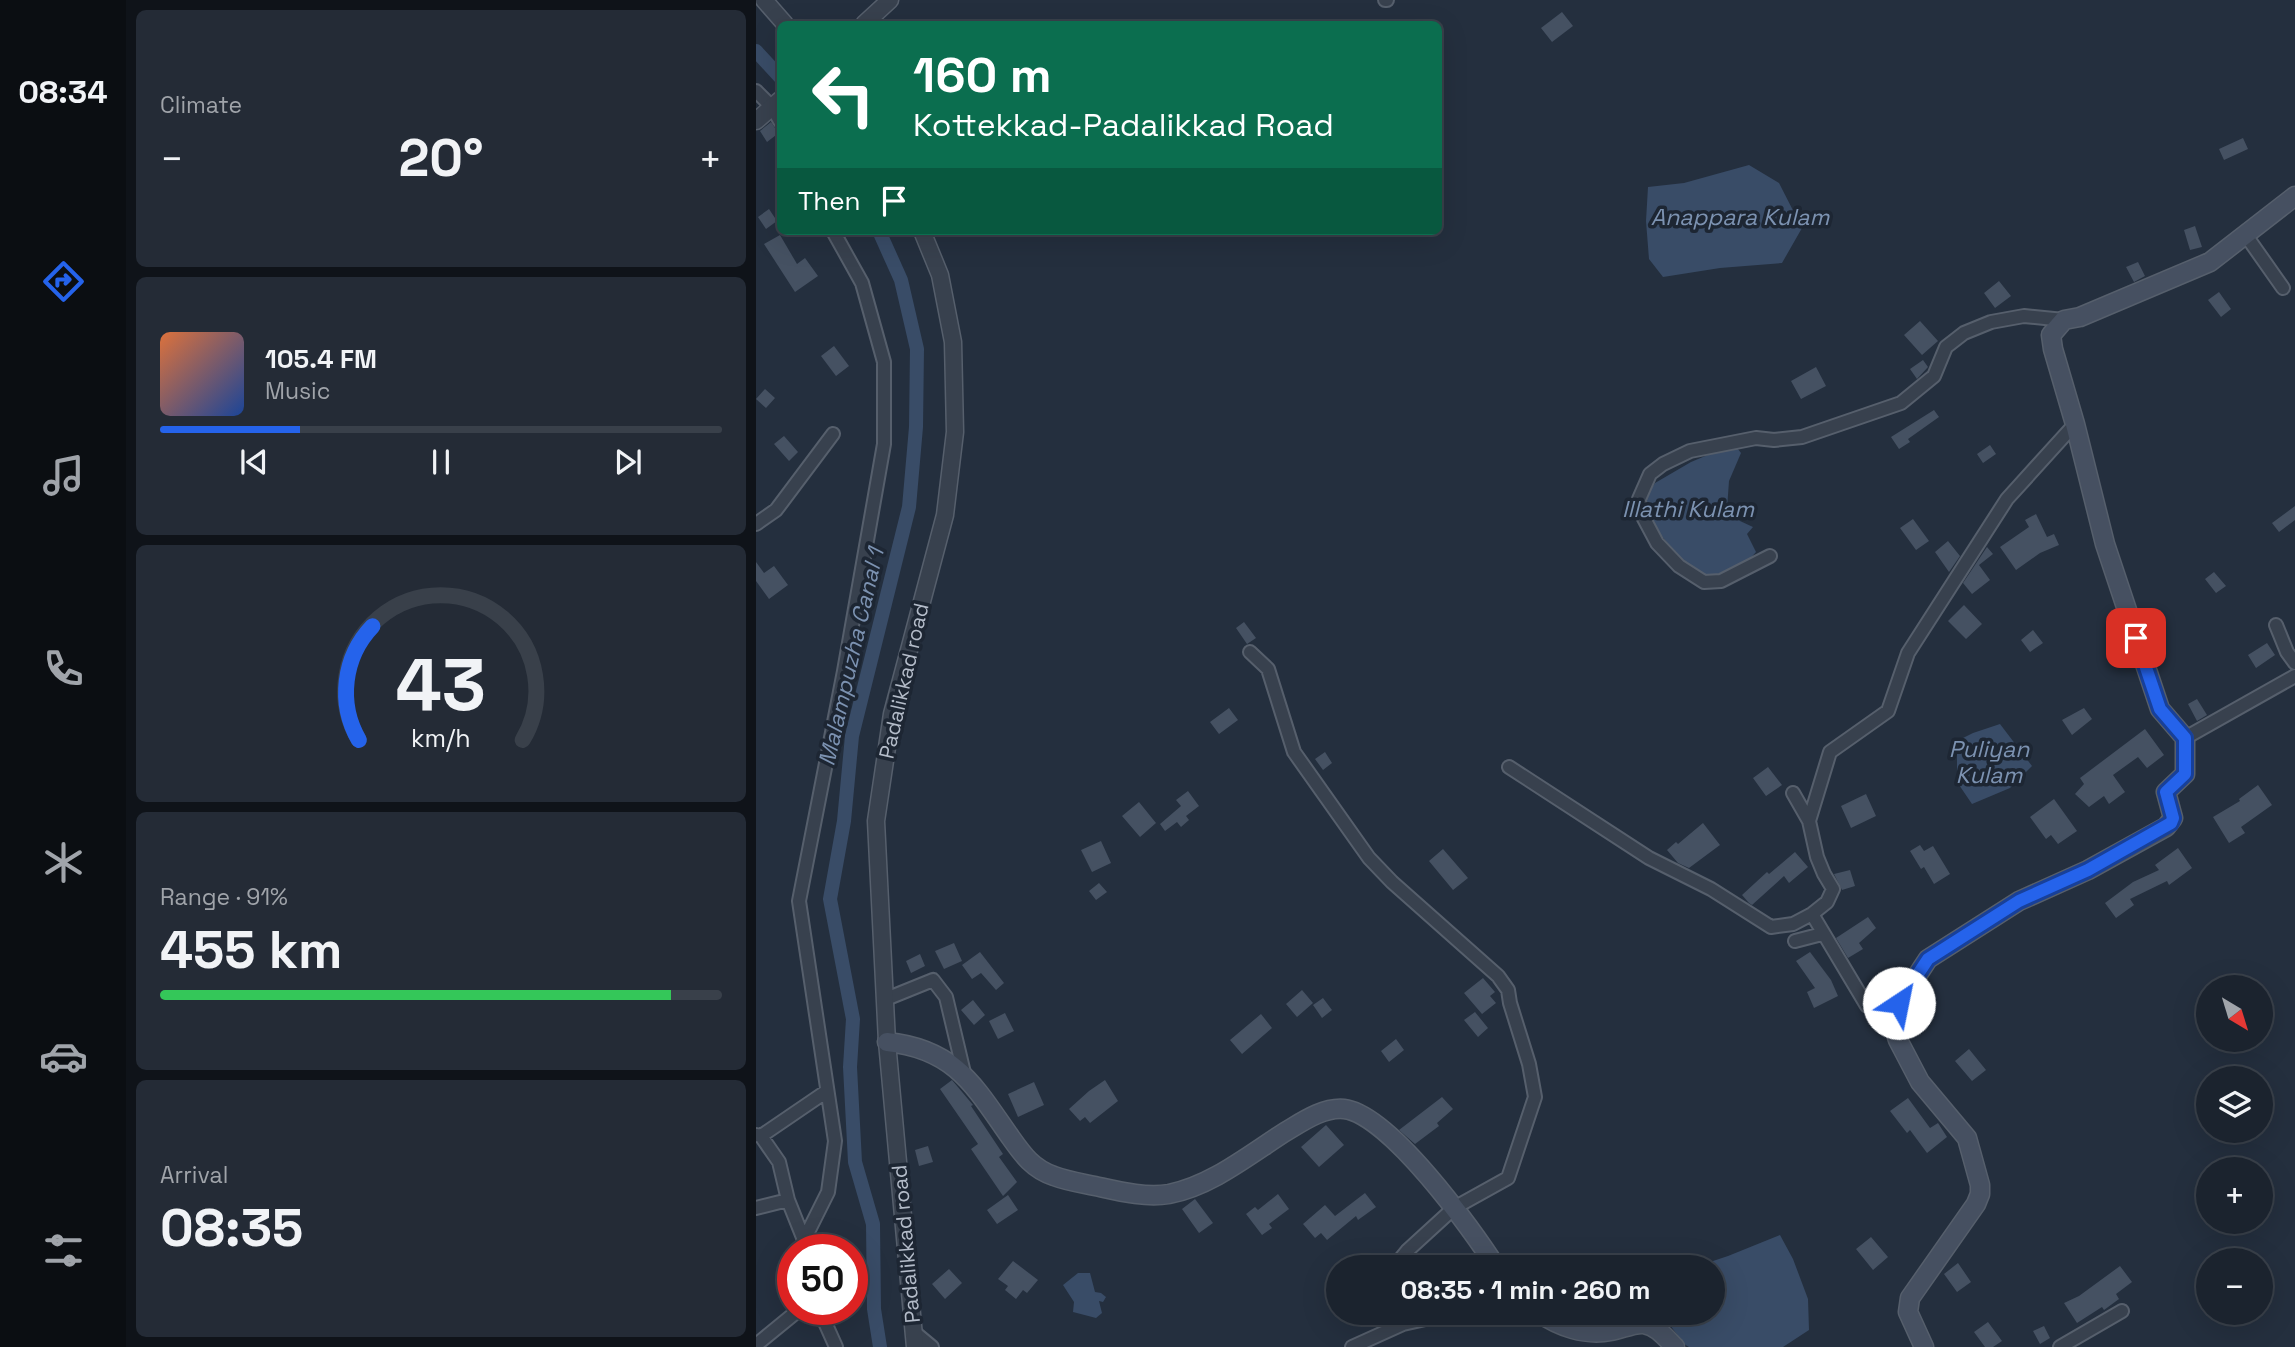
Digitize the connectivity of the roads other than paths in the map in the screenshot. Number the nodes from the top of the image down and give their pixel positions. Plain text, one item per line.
1 (764, 0) edge
2 (890, 0) edge
3 (782, 21) edge
4 (867, 21) edge
5 (756, 91) edge
6 (776, 109) edge
7 (756, 121) edge
8 (2295, 196) edge
9 (2245, 234) junction
10 (835, 235) edge
11 (924, 235) edge
12 (2283, 288) dead end
13 (2064, 320) junction
14 (2075, 424) junction
15 (833, 435) dead end
16 (756, 524) edge
17 (1770, 556) dead end
18 (2276, 625) dead end
19 (1250, 652) dead end
20 (2295, 663) edge
21 (2295, 676) edge
22 (2185, 738) junction
23 (1509, 767) dead end
24 (1793, 793) dead end
25 (1809, 821) junction
26 (1812, 914) junction
27 (1822, 934) junction
28 (1795, 942) dead end
29 (886, 999) junction
30 (1897, 1016) junction
31 (887, 1042) junction
32 (965, 1077) junction
33 (827, 1091) junction
34 (759, 1136) edge
35 (788, 1200) junction
36 (756, 1208) edge
37 (1454, 1208) junction
38 (801, 1234) edge
39 (810, 1234) edge
40 (1404, 1255) edge
41 (1487, 1255) edge
42 (2122, 1311) dead end
43 (780, 1325) edge
44 (826, 1325) edge
45 (1401, 1325) edge
46 (1562, 1325) edge
47 (1638, 1325) edge
48 (1647, 1325) edge
49 (915, 1339) edge
50 (756, 1345) edge
51 (836, 1347) edge
52 (932, 1347) edge
53 (1352, 1347) edge
54 (1675, 1347) edge
55 (1924, 1347) edge
56 (2060, 1347) edge

1 - 3 street
2 - 4 street
5 - 6 street
6 - 7 street
8 - 9 main road
9 - 12 street
9 - 13 main road
10 - 33 street
11 - 29 street, Padalikkad road
13 - 14 main road
13 - 17 street
14 - 22 main road
14 - 25 street
15 - 16 street
18 - 20 street
19 - 37 street
21 - 22 street
22 - 30 main road
23 - 26 street
24 - 25 street
25 - 26 street
26 - 27 street
27 - 28 street
27 - 30 street
29 - 31 street, Padalikkad road
29 - 32 street
30 - 55 main road
31 - 32 main road
31 - 49 street, Padalikkad road
32 - 37 main road
33 - 34 street
33 - 39 street
34 - 35 street
35 - 36 street
35 - 38 street
37 - 40 street
37 - 41 main road
42 - 56 street
43 - 50 street
44 - 51 street
45 - 53 street
46 - 47 main road
48 - 54 main road
49 - 52 street

